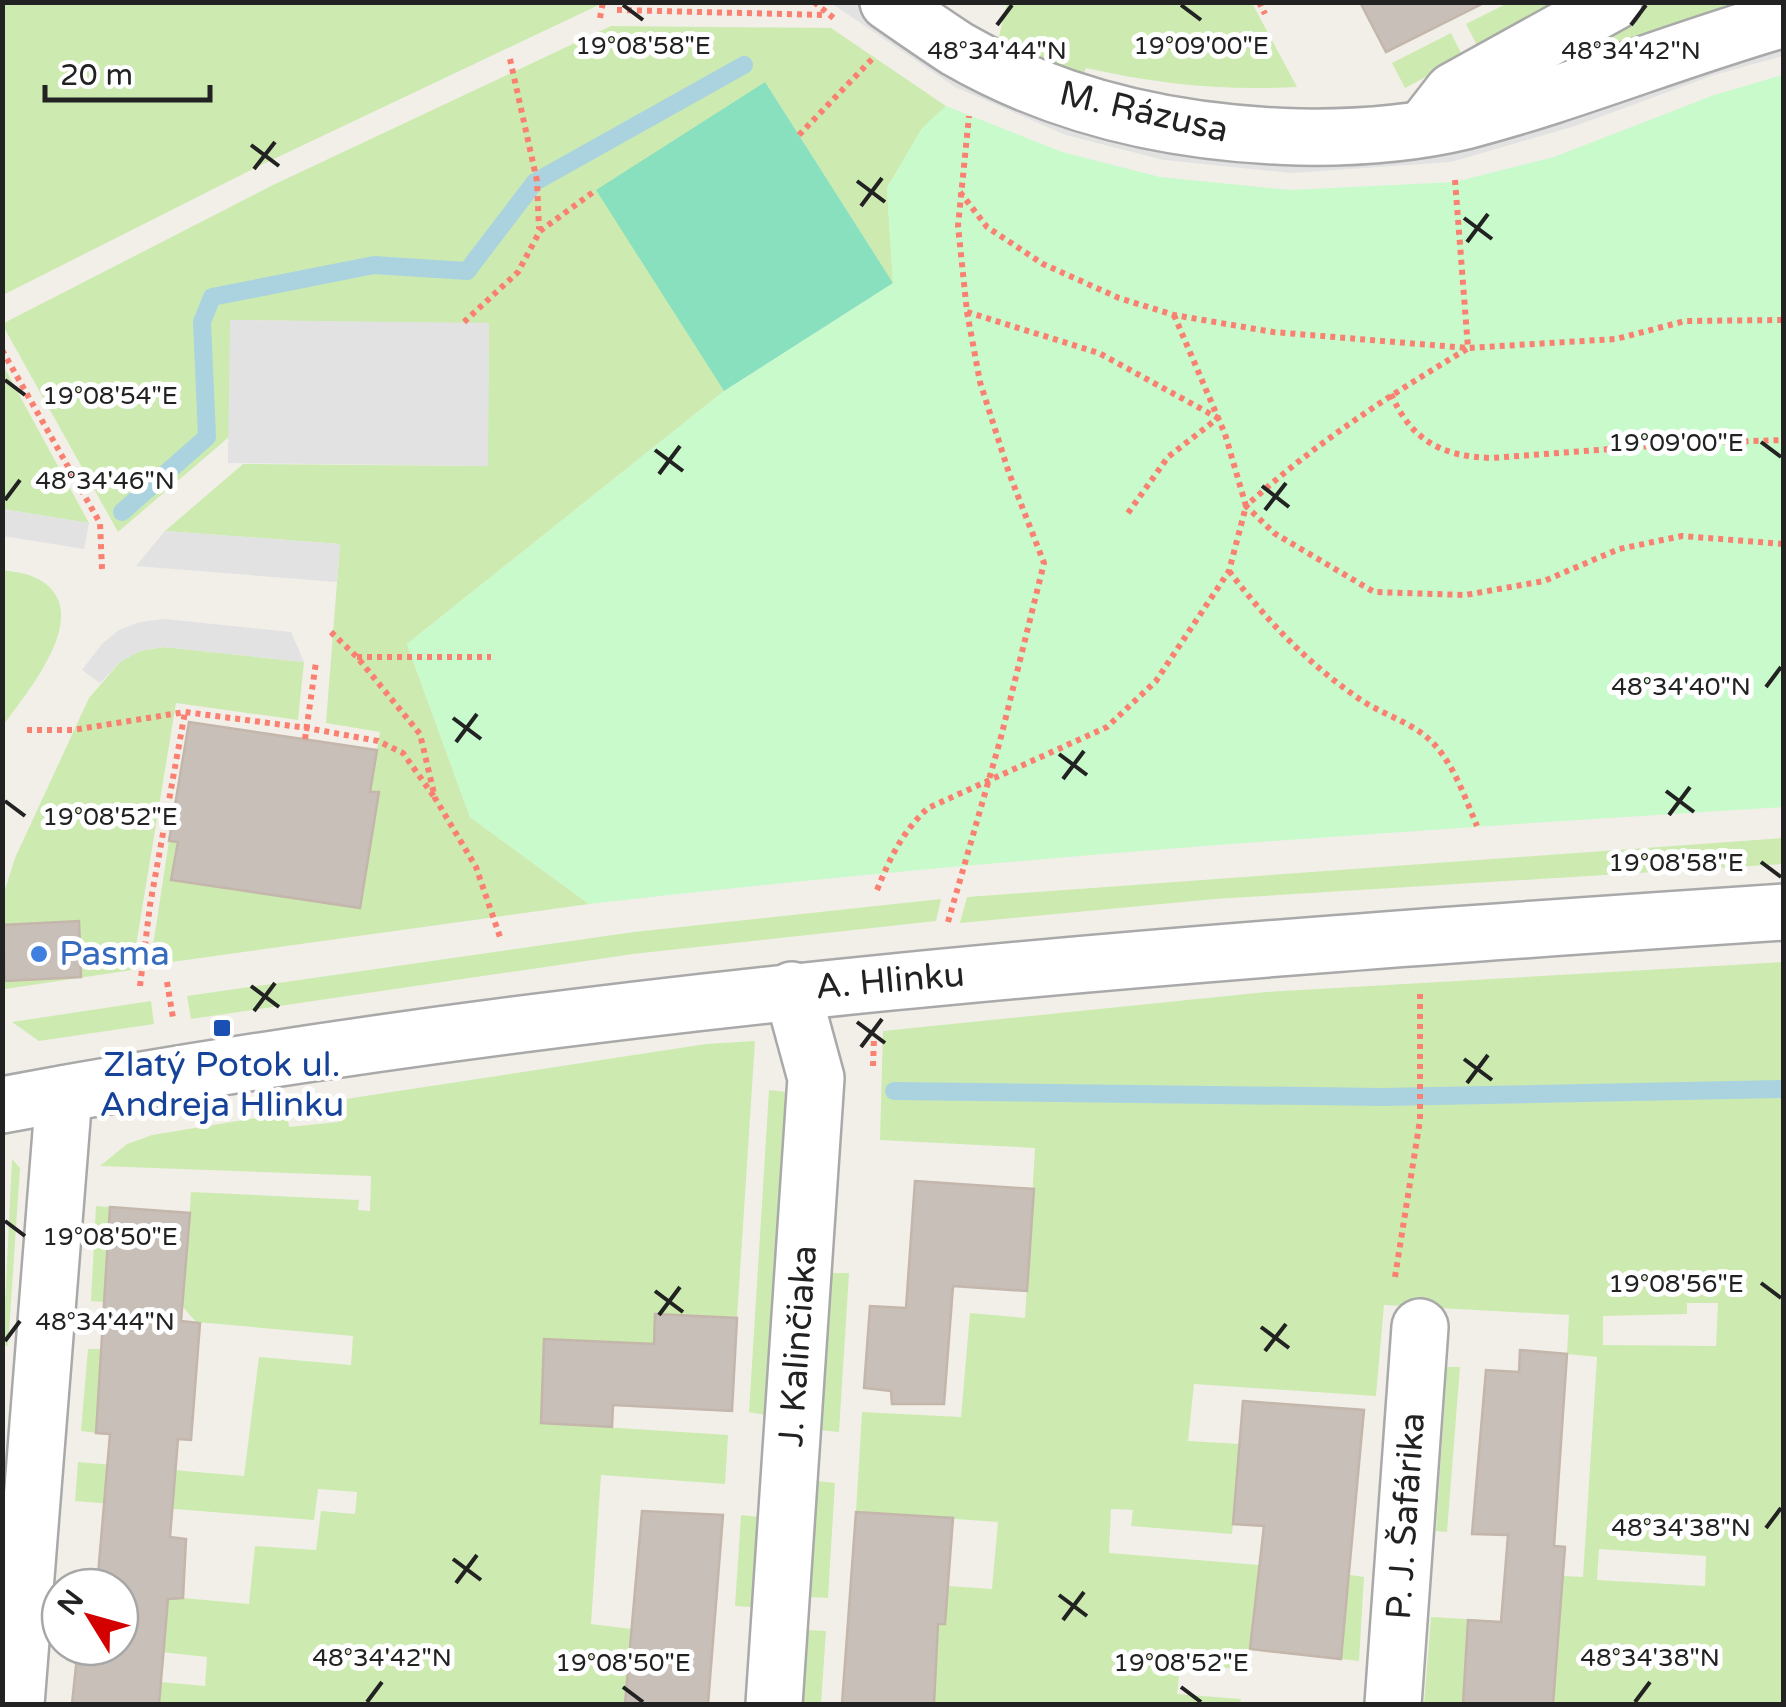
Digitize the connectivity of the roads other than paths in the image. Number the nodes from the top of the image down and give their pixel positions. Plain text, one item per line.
1 (1614, 2) edge
2 (1775, 14) edge
3 (884, 26) edge
4 (1438, 150) junction
5 (1784, 912) edge
6 (792, 990) junction
7 (64, 1094) junction
8 (2, 1105) edge
9 (1420, 1327) road end
10 (16, 1704) edge
11 (774, 1704) edge
12 (1393, 1704) edge

1 - 4 street
2 - 4 street, M. Rázusa
3 - 4 street, M. Rázusa
5 - 6 street, A. Hlinku
6 - 7 street, A. Hlinku
6 - 11 street, J. Kalinčiaka
7 - 8 street, A. Hlinku
7 - 10 street
9 - 12 street, P. J. Šafárika

